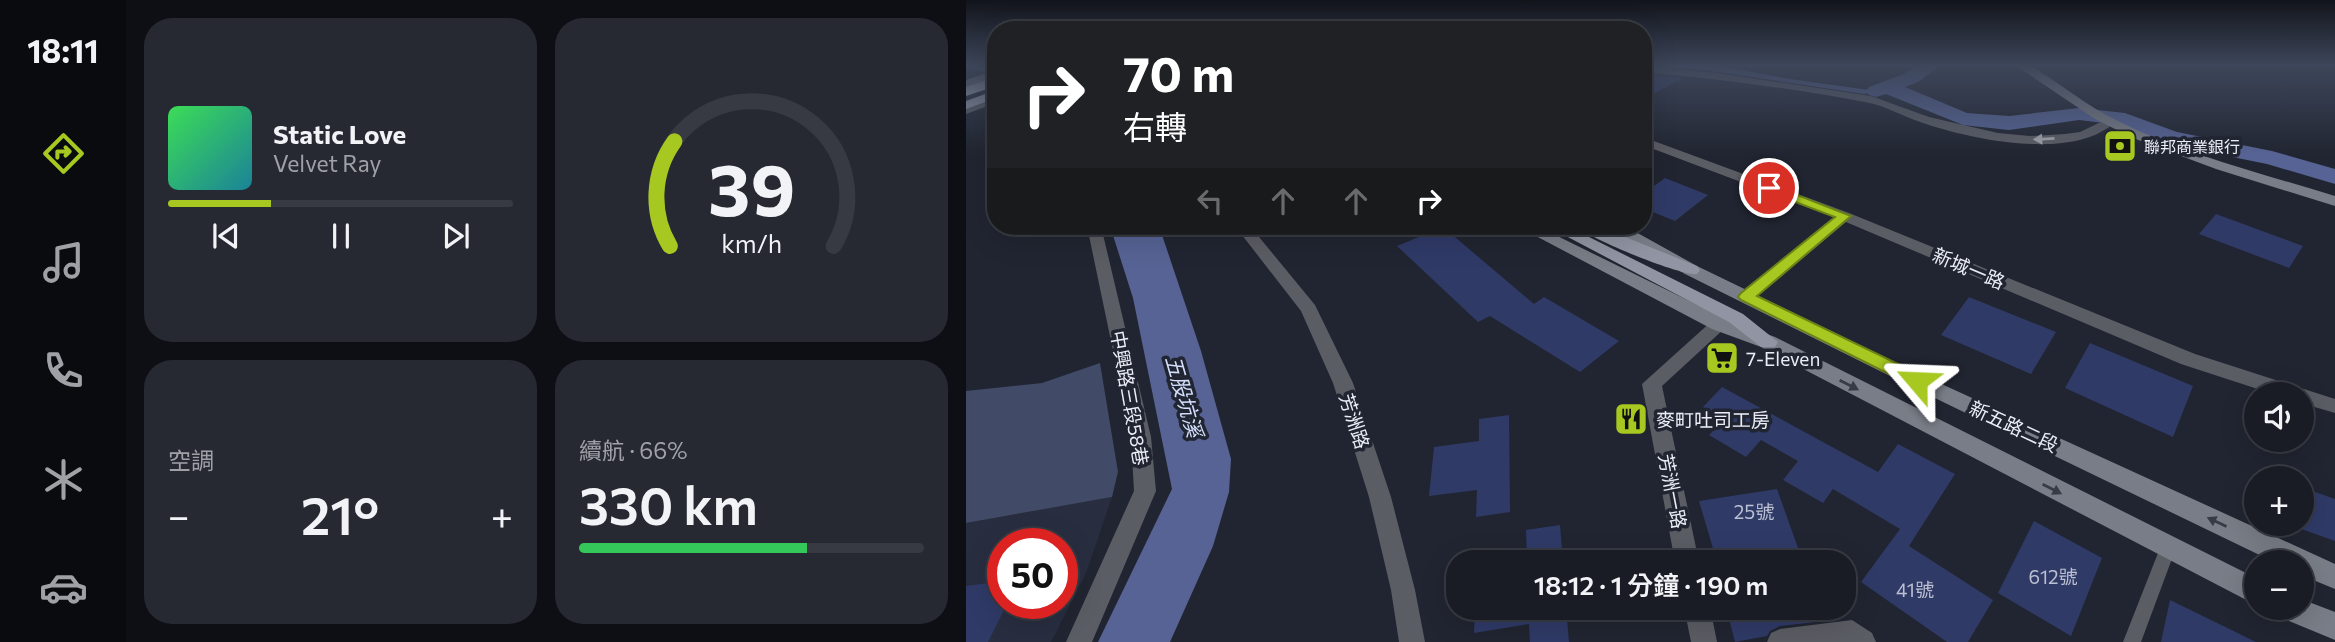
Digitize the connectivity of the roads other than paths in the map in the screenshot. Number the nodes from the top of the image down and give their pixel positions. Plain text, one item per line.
1 (1844, 95) edge
2 (2067, 95) edge
3 (987, 97) edge
4 (987, 99) edge
5 (966, 103) edge
6 (966, 110) edge
7 (2109, 122) junction
8 (1652, 144) edge
9 (2335, 201) edge
10 (1844, 216) junction
11 (1096, 235) edge
12 (1249, 235) edge
13 (1542, 235) edge
14 (1573, 235) edge
15 (1605, 235) edge
16 (1630, 235) edge
17 (1690, 270) junction
18 (1746, 297) junction
19 (1719, 324) junction
20 (1768, 342) junction
21 (2258, 382) edge
22 (2314, 400) edge
23 (2335, 406) edge
24 (2168, 548) junction
25 (1686, 550) edge
26 (2276, 550) edge
27 (2314, 568) edge
28 (2335, 578) edge
29 (2244, 586) edge
30 (2314, 618) edge
31 (1700, 620) edge
32 (2311, 620) edge
33 (2335, 626) edge
34 (2335, 634) edge
35 (1079, 642) edge
36 (1412, 642) edge
37 (1704, 642) edge
38 (1780, 642) edge
39 (1863, 642) edge
40 (2132, 642) edge

7 -> 1 street
2 - 7 main road
3 - 5 highway
4 - 6 street
7 - 9 main road
8 - 10 street, 新城一路
10 - 18 street
10 - 21 street, 新城一路
11 - 35 street, 中興路三段58巷
12 - 36 street, 芳洲路
13 - 19 main road, 新五路二段
14 - 20 main road, 新五路二段
15 - 17 main road, 新五路二段
16 - 17 main road, 新五路二段
17 - 18 main road, 新五路二段
26 -> 18 main road, 新五路二段
19 - 20 main road, 新五路二段
19 - 25 street, 芳洲一路
20 -> 24 main road, 新五路二段
22 - 23 street
24 - 29 main road, 新五路二段
24 - 40 street
27 - 28 main road, 新五路二段
30 - 33 main road
31 - 37 street
32 - 34 street
38 - 39 street

